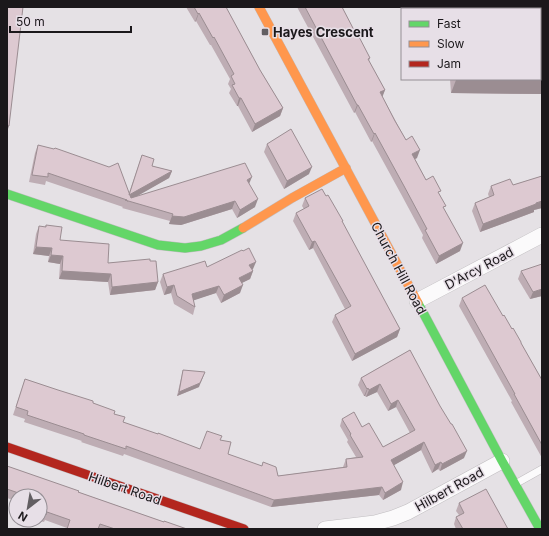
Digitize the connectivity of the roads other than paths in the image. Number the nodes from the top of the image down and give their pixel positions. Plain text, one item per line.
1 (259, 7) edge
2 (346, 168) junction
3 (7, 194) edge
4 (542, 235) edge
5 (417, 300) junction
6 (7, 447) edge
7 (502, 461) junction
8 (542, 470) edge
9 (515, 484) junction
10 (244, 529) edge
11 (326, 529) edge
12 (540, 529) edge

1 - 2 street, Church Hill Road
2 - 3 street
2 - 5 street, Church Hill Road
4 - 5 street, D'Arcy Road
5 - 7 street, Church Hill Road
6 - 10 street, Hilbert Road
7 - 9 street, Church Hill Road
7 - 11 street, Hilbert Road
8 - 9 lane
9 - 12 street, Church Hill Road

